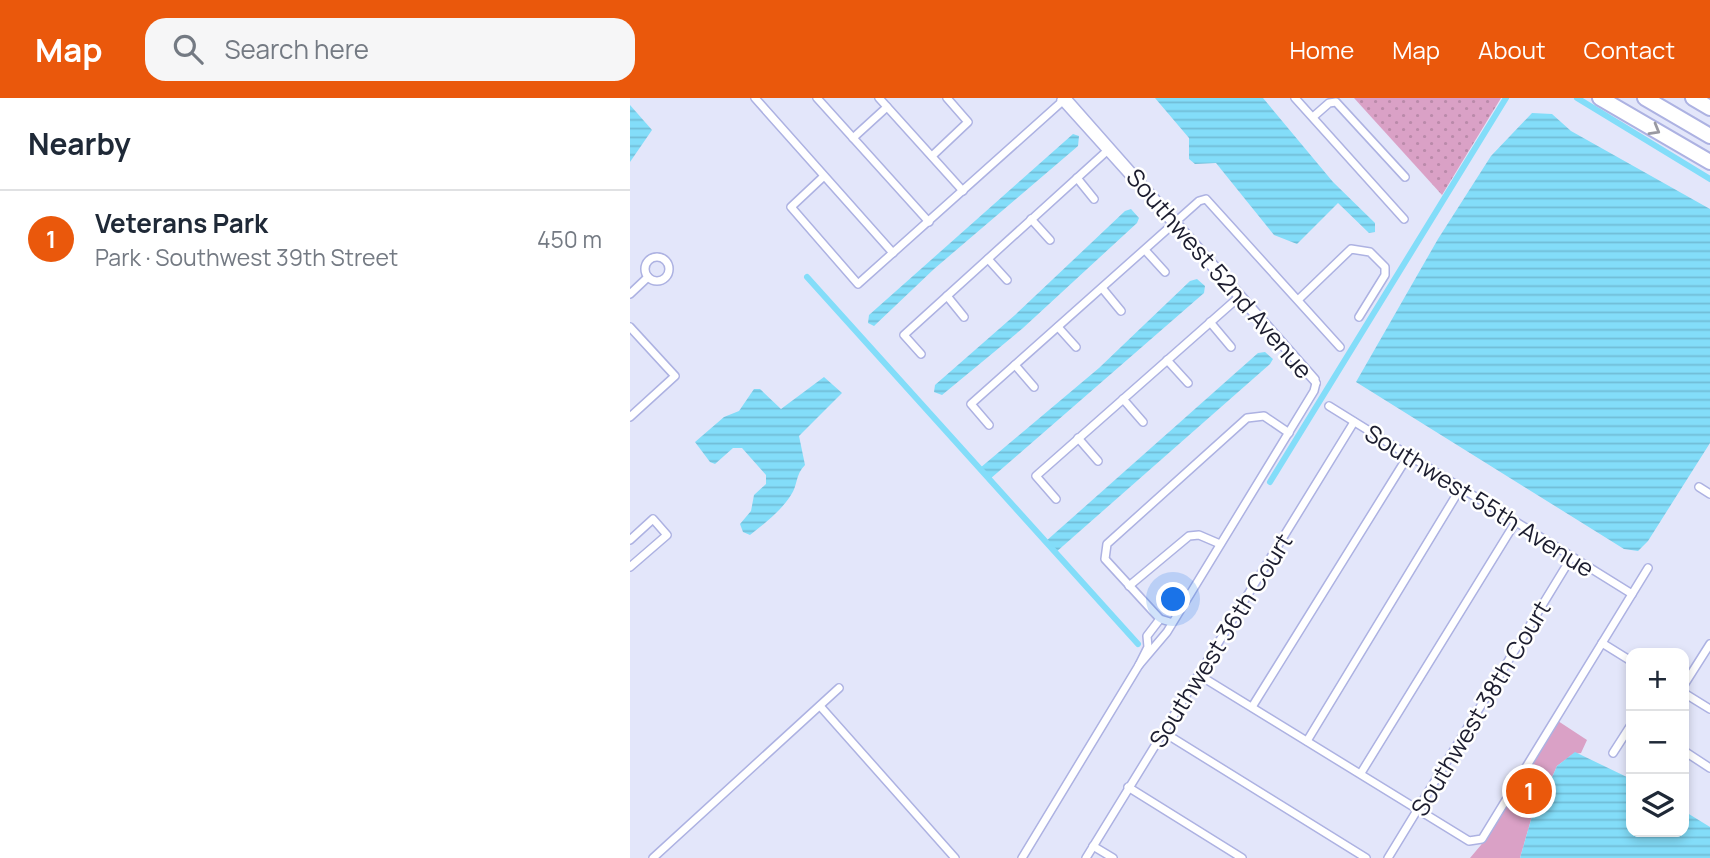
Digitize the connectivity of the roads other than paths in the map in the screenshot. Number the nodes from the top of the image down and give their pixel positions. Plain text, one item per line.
1 (755, 98) edge
2 (817, 98) edge
3 (879, 98) edge
4 (947, 98) edge
5 (1295, 98) edge
6 (1600, 98) edge
7 (1645, 98) edge
8 (1693, 98) edge
9 (1063, 99) edge
10 (887, 107) junction
11 (1710, 108) edge
12 (1313, 117) junction
13 (1710, 136) edge
14 (853, 138) junction
15 (1109, 149) junction
16 (932, 156) junction
17 (1710, 162) edge
18 (823, 177) junction
19 (1405, 177) dead end
20 (1077, 178) junction
21 (963, 191) junction
22 (1094, 199) dead end
23 (1031, 219) junction
24 (1404, 219) dead end
25 (929, 222) junction
26 (1175, 224) junction
27 (1050, 240) dead end
28 (1145, 250) junction
29 (893, 253) junction
30 (988, 258) junction
31 (1165, 272) dead end
32 (648, 277) dead end
33 (1007, 280) dead end
34 (1102, 288) junction
35 (630, 294) edge
36 (947, 296) junction
37 (1240, 296) junction
38 (1299, 299) junction
39 (1121, 311) dead end
40 (964, 317) dead end
41 (1359, 317) dead end
42 (1210, 322) junction
43 (630, 327) edge
44 (1058, 327) junction
45 (1076, 347) dead end
46 (1231, 347) dead end
47 (1340, 347) dead end
48 (922, 354) dead end
49 (1167, 360) junction
50 (1015, 365) junction
51 (1188, 383) dead end
52 (1034, 387) dead end
53 (1123, 399) junction
54 (1329, 406) dead end
55 (630, 417) edge
56 (1143, 422) dead end
57 (1354, 422) junction
58 (989, 425) dead end
59 (1289, 433) junction
60 (1078, 438) junction
61 (1408, 456) junction
62 (1098, 461) dead end
63 (1699, 487) dead end
64 (1460, 489) junction
65 (1710, 494) edge
66 (1056, 499) dead end
67 (1515, 523) junction
68 (630, 540) edge
69 (1220, 544) junction
70 (1572, 558) junction
71 (630, 567) edge
72 (1648, 568) dead end
73 (1129, 586) junction
74 (1632, 594) junction
75 (1157, 622) junction
76 (1170, 622) junction
77 (1160, 640) junction
78 (1602, 643) junction
79 (1710, 644) edge
80 (1626, 658) edge
81 (1139, 665) junction
82 (1199, 675) junction
83 (1689, 677) edge
84 (839, 688) dead end
85 (1689, 696) edge
86 (820, 706) junction
87 (1252, 707) junction
88 (1710, 709) edge
89 (1163, 732) junction
90 (1626, 733) edge
91 (1307, 741) junction
92 (1613, 753) dead end
93 (1689, 754) edge
94 (1710, 768) edge
95 (1361, 774) junction
96 (1128, 787) junction
97 (1418, 810) junction
98 (1093, 846) junction
99 (653, 858) edge
100 (956, 858) edge
101 (1023, 858) edge
102 (1086, 858) edge
103 (1113, 858) edge
104 (1242, 858) edge
105 (1366, 858) edge
106 (1388, 858) edge

1 - 18 street
2 - 14 street
3 - 10 street
4 - 16 street
5 - 12 street
6 -> 17 highway
7 - 13 highway
8 - 11 highway
9 - 15 street, Southwest 52nd Avenue
9 - 21 street
10 - 14 street
10 - 16 street
12 - 19 street
12 - 24 street
14 - 25 street
15 - 20 street
15 - 26 street, Southwest 52nd Avenue
16 - 21 street
18 - 29 street
18 - 29 street
20 - 22 street
20 - 23 street
21 - 25 street
23 - 27 street
23 - 30 street
25 - 29 street
26 - 28 street
26 - 37 street, Southwest 52nd Avenue
26 - 38 street
28 - 31 street
28 - 34 street
30 - 33 street
30 - 36 street
32 - 35 street
34 - 39 street
34 - 44 street
36 - 40 street
36 - 48 street
37 - 42 street
37 - 59 street, Southwest 52nd Avenue
38 - 41 street
38 - 47 street
42 - 46 street
42 - 49 street
43 - 55 street
44 - 45 street
44 - 50 street
49 - 51 street
49 - 53 street
50 - 52 street
50 - 58 street
53 - 56 street
53 - 60 street
54 - 57 street, Southwest 55th Avenue
57 - 61 street, Southwest 55th Avenue
57 - 82 street, Southwest 36th Court
59 - 69 street
59 - 73 street
60 - 62 street
60 - 66 street
61 - 64 street, Southwest 55th Avenue
61 - 87 street
63 - 65 street
64 - 67 street, Southwest 55th Avenue
64 - 91 street
67 - 70 street, Southwest 55th Avenue
67 - 95 street
68 - 71 street
69 - 73 street
69 - 76 street
70 - 74 street, Southwest 55th Avenue
70 - 97 street, Southwest 38th Court
72 - 74 street
73 - 75 street
74 - 78 street
75 - 76 street
75 - 77 street
75 - 81 street
76 - 77 street
77 - 81 street
78 - 80 street
78 - 97 street
79 - 83 street
81 - 101 street
82 - 87 street
82 - 89 street, Southwest 36th Court
84 - 86 street
85 - 88 street
86 - 99 street
86 - 100 street
87 - 91 street
89 - 96 street, Southwest 36th Court
89 - 105 street
90 - 92 street
91 - 95 street
93 - 94 street
95 - 97 street
96 - 98 street, Southwest 36th Court
96 - 104 street
97 - 106 street, Southwest 38th Court
98 - 102 street, Southwest 36th Court
98 - 103 street

